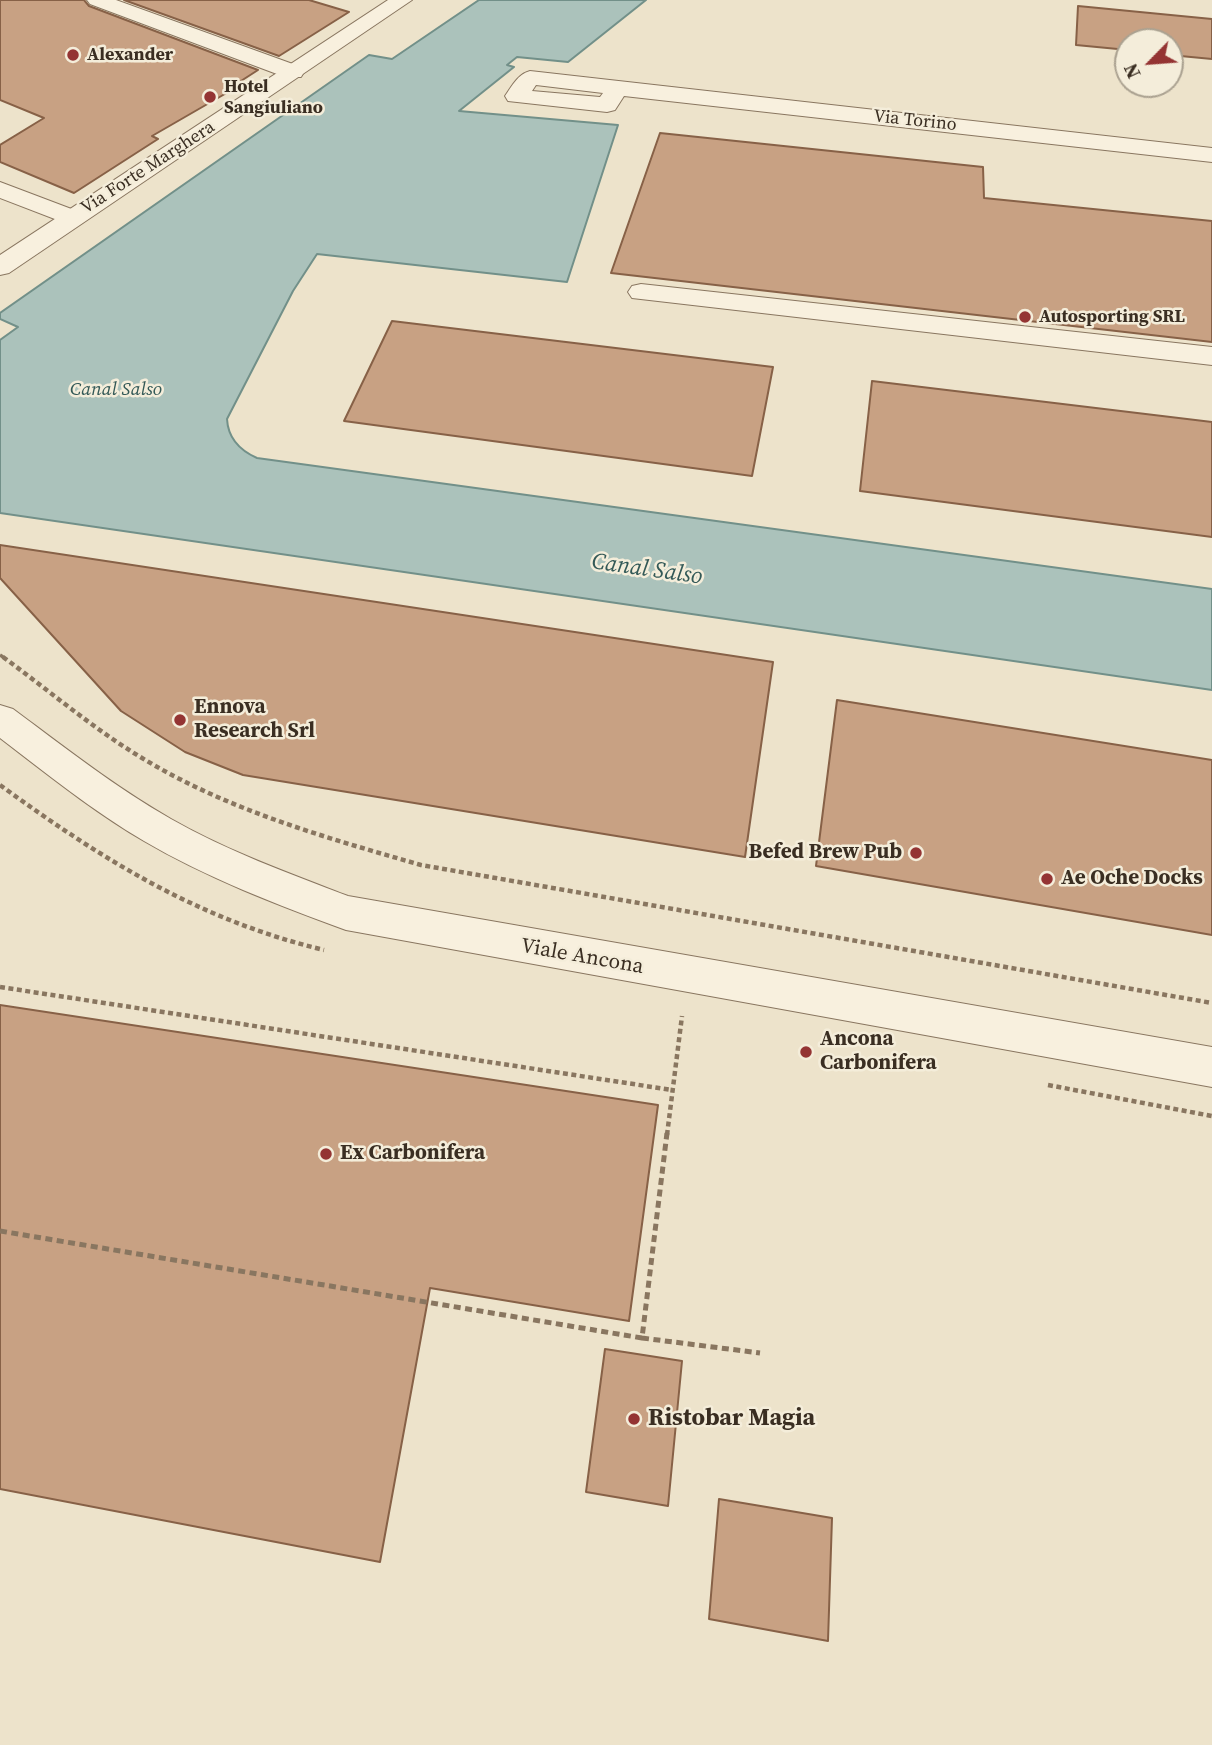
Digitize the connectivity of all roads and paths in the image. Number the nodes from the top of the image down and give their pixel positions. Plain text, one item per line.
1 (97, 0) edge
2 (402, 0) edge
3 (293, 72) junction
4 (617, 88) dead end
5 (1212, 155) edge
6 (0, 189) edge
7 (73, 218) junction
8 (0, 267) edge
9 (641, 292) dead end
10 (1212, 356) edge
11 (0, 655) edge
12 (0, 719) edge
13 (0, 987) edge
14 (1212, 1003) edge
15 (682, 1016) dead end
16 (1212, 1067) edge
17 (672, 1090) junction
18 (0, 1231) edge
19 (642, 1338) junction
20 (760, 1353) dead end

1 - 3 street
2 - 3 street, Via Forte Marghera
3 - 7 street, Via Forte Marghera
4 - 5 street, Via Torino
6 - 7 street
7 - 8 street, Via Forte Marghera
9 - 10 street
11 - 14 path
12 - 16 street, Viale Ancona
13 - 17 path
15 - 17 path
17 - 19 path
18 - 19 path
19 - 20 path

